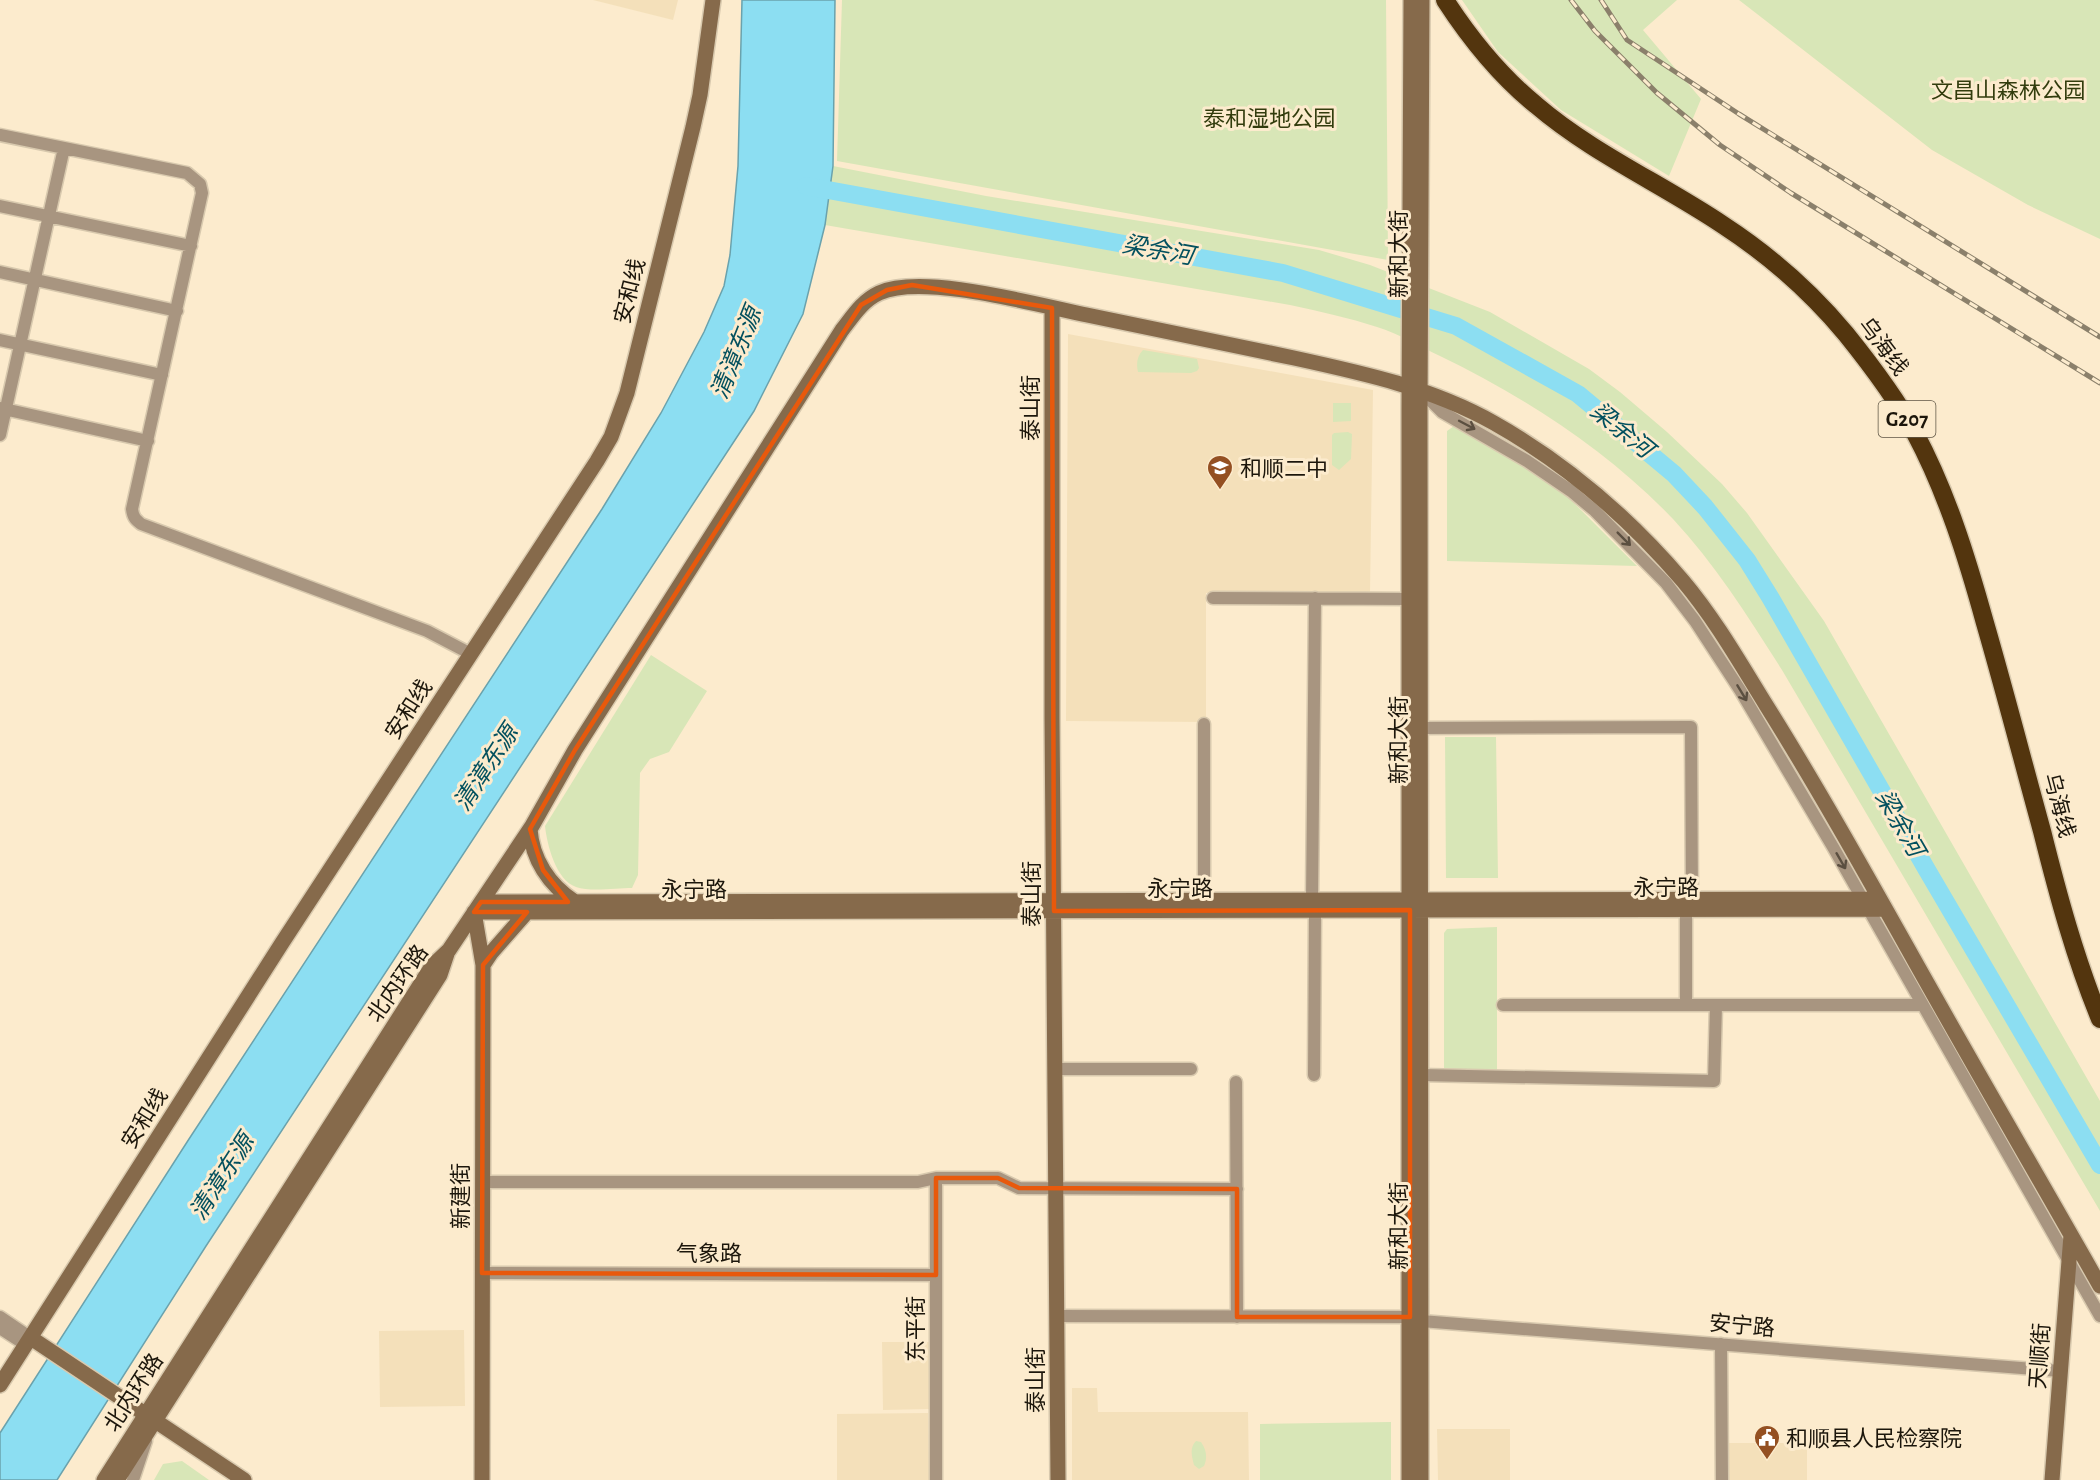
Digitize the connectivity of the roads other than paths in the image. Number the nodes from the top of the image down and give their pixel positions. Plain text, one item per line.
1 (713, 0) edge
2 (1411, 0) edge
3 (1422, 0) edge
4 (1445, 0) edge
5 (0, 135) edge
6 (64, 148) junction
7 (0, 206) edge
8 (49, 216) junction
9 (190, 246) junction
10 (0, 272) edge
11 (1415, 274) junction
12 (35, 280) junction
13 (1052, 308) junction
14 (177, 310) junction
15 (0, 340) edge
16 (20, 345) junction
17 (162, 375) junction
18 (1415, 388) junction
19 (3, 409) edge
20 (0, 435) edge
21 (148, 441) junction
22 (1213, 598) dead end
23 (1315, 598) junction
24 (1410, 599) junction
25 (471, 654) junction
26 (1204, 724) dead end
27 (1421, 728) junction
28 (530, 829) junction
29 (1204, 900) junction
30 (575, 902) junction
31 (1689, 904) junction
32 (1874, 904) junction
33 (1314, 905) junction
34 (1415, 905) junction
35 (1054, 906) junction
36 (477, 907) junction
37 (527, 912) junction
38 (483, 965) junction
39 (1503, 1005) dead end
40 (1686, 1005) junction
41 (1716, 1005) junction
42 (1923, 1005) junction
43 (2100, 1019) edge
44 (1055, 1069) junction
45 (1191, 1069) dead end
46 (1314, 1075) dead end
47 (1421, 1075) junction
48 (1236, 1082) dead end
49 (936, 1179) junction
50 (482, 1182) junction
51 (1056, 1188) junction
52 (1237, 1189) junction
53 (2071, 1235) junction
54 (2069, 1261) junction
55 (482, 1273) junction
56 (936, 1275) junction
57 (2100, 1286) edge
58 (1057, 1316) junction
59 (2100, 1316) edge
60 (0, 1317) edge
61 (1237, 1317) junction
62 (1415, 1319) junction
63 (0, 1328) edge
64 (28, 1341) junction
65 (1721, 1344) junction
66 (2060, 1371) junction
67 (0, 1385) edge
68 (148, 1422) junction
69 (104, 1480) edge
70 (117, 1480) edge
71 (134, 1480) edge
72 (228, 1480) edge
73 (244, 1480) edge
74 (482, 1480) edge
75 (936, 1480) edge
76 (1058, 1480) edge
77 (1409, 1480) edge
78 (1421, 1480) edge
79 (1722, 1480) edge
80 (2052, 1480) edge

1 - 25 main road, 安和线
2 - 11 main road, 新和大街
3 - 11 main road, 新和大街
4 - 43 highway, 乌海线 / G207
5 - 6 street
6 - 8 street
6 - 9 street
7 - 8 street
8 - 9 street
8 - 12 street
9 - 14 street
10 - 12 street
11 - 18 main road, 新和大街
12 - 14 street
12 - 16 street
13 - 18 main road, 北内环路
13 - 28 main road, 北内环路
13 - 35 main road, 泰山街
14 - 17 street
15 - 16 street
16 - 17 street
16 - 19 street
17 - 21 street
18 - 24 main road, 新和大街
18 - 27 main road, 新和大街
18 - 32 main road, 北内环路
19 - 20 street
19 - 21 street
21 - 25 street
22 - 23 street
23 - 24 street
23 - 33 street
24 - 34 main road, 新和大街
25 - 64 main road, 安和线
26 - 29 street
27 - 31 street
27 - 34 main road, 新和大街
28 - 30 main road
28 - 36 main road, 北内环路
29 - 33 main road, 永宁路
29 - 35 main road, 永宁路
30 - 35 main road, 永宁路
30 - 36 main road, 永宁路
31 - 32 main road, 永宁路
31 - 34 main road, 永宁路
31 - 40 street
32 - 42 street
32 - 53 main road, 北内环路
33 - 34 main road, 永宁路
33 - 35 main road, 永宁路
33 - 46 street
34 - 47 main road, 新和大街
34 - 62 main road, 新和大街
35 - 37 main road, 永宁路
35 - 44 main road, 泰山街
36 - 37 main road, 永宁路
36 - 38 main road, 新建街
36 - 68 main road, 北内环路
37 - 38 main road
38 - 50 main road, 新建街
39 - 40 street
40 - 41 street
41 - 42 street
41 - 47 street
42 - 54 street
44 - 45 street
44 - 51 main road, 泰山街
47 - 62 main road, 新和大街
48 - 52 street
49 - 50 street
49 - 51 street
49 - 56 street, 东平街
50 - 55 main road, 新建街
51 - 52 street
51 - 58 main road, 泰山街
52 - 61 street
53 - 54 main road, 天顺街
53 - 57 main road, 北内环路
54 - 59 street
54 - 66 main road, 天顺街
55 - 56 street, 气象路
55 - 74 main road, 新建街
56 - 75 street, 东平街
58 - 61 street, 安宁路
58 - 76 main road, 泰山街
60 - 64 street
61 - 62 street, 安宁路
62 - 65 street, 安宁路
62 - 77 main road, 新和大街
62 - 78 main road, 新和大街
63 - 64 street
64 - 67 main road, 安和线
64 - 68 main road
65 - 66 street, 安宁路
65 - 79 street
66 - 80 main road, 天顺街
68 - 69 main road, 北内环路
68 - 70 main road, 北内环路
68 - 71 street
68 - 72 main road
68 - 73 main road

